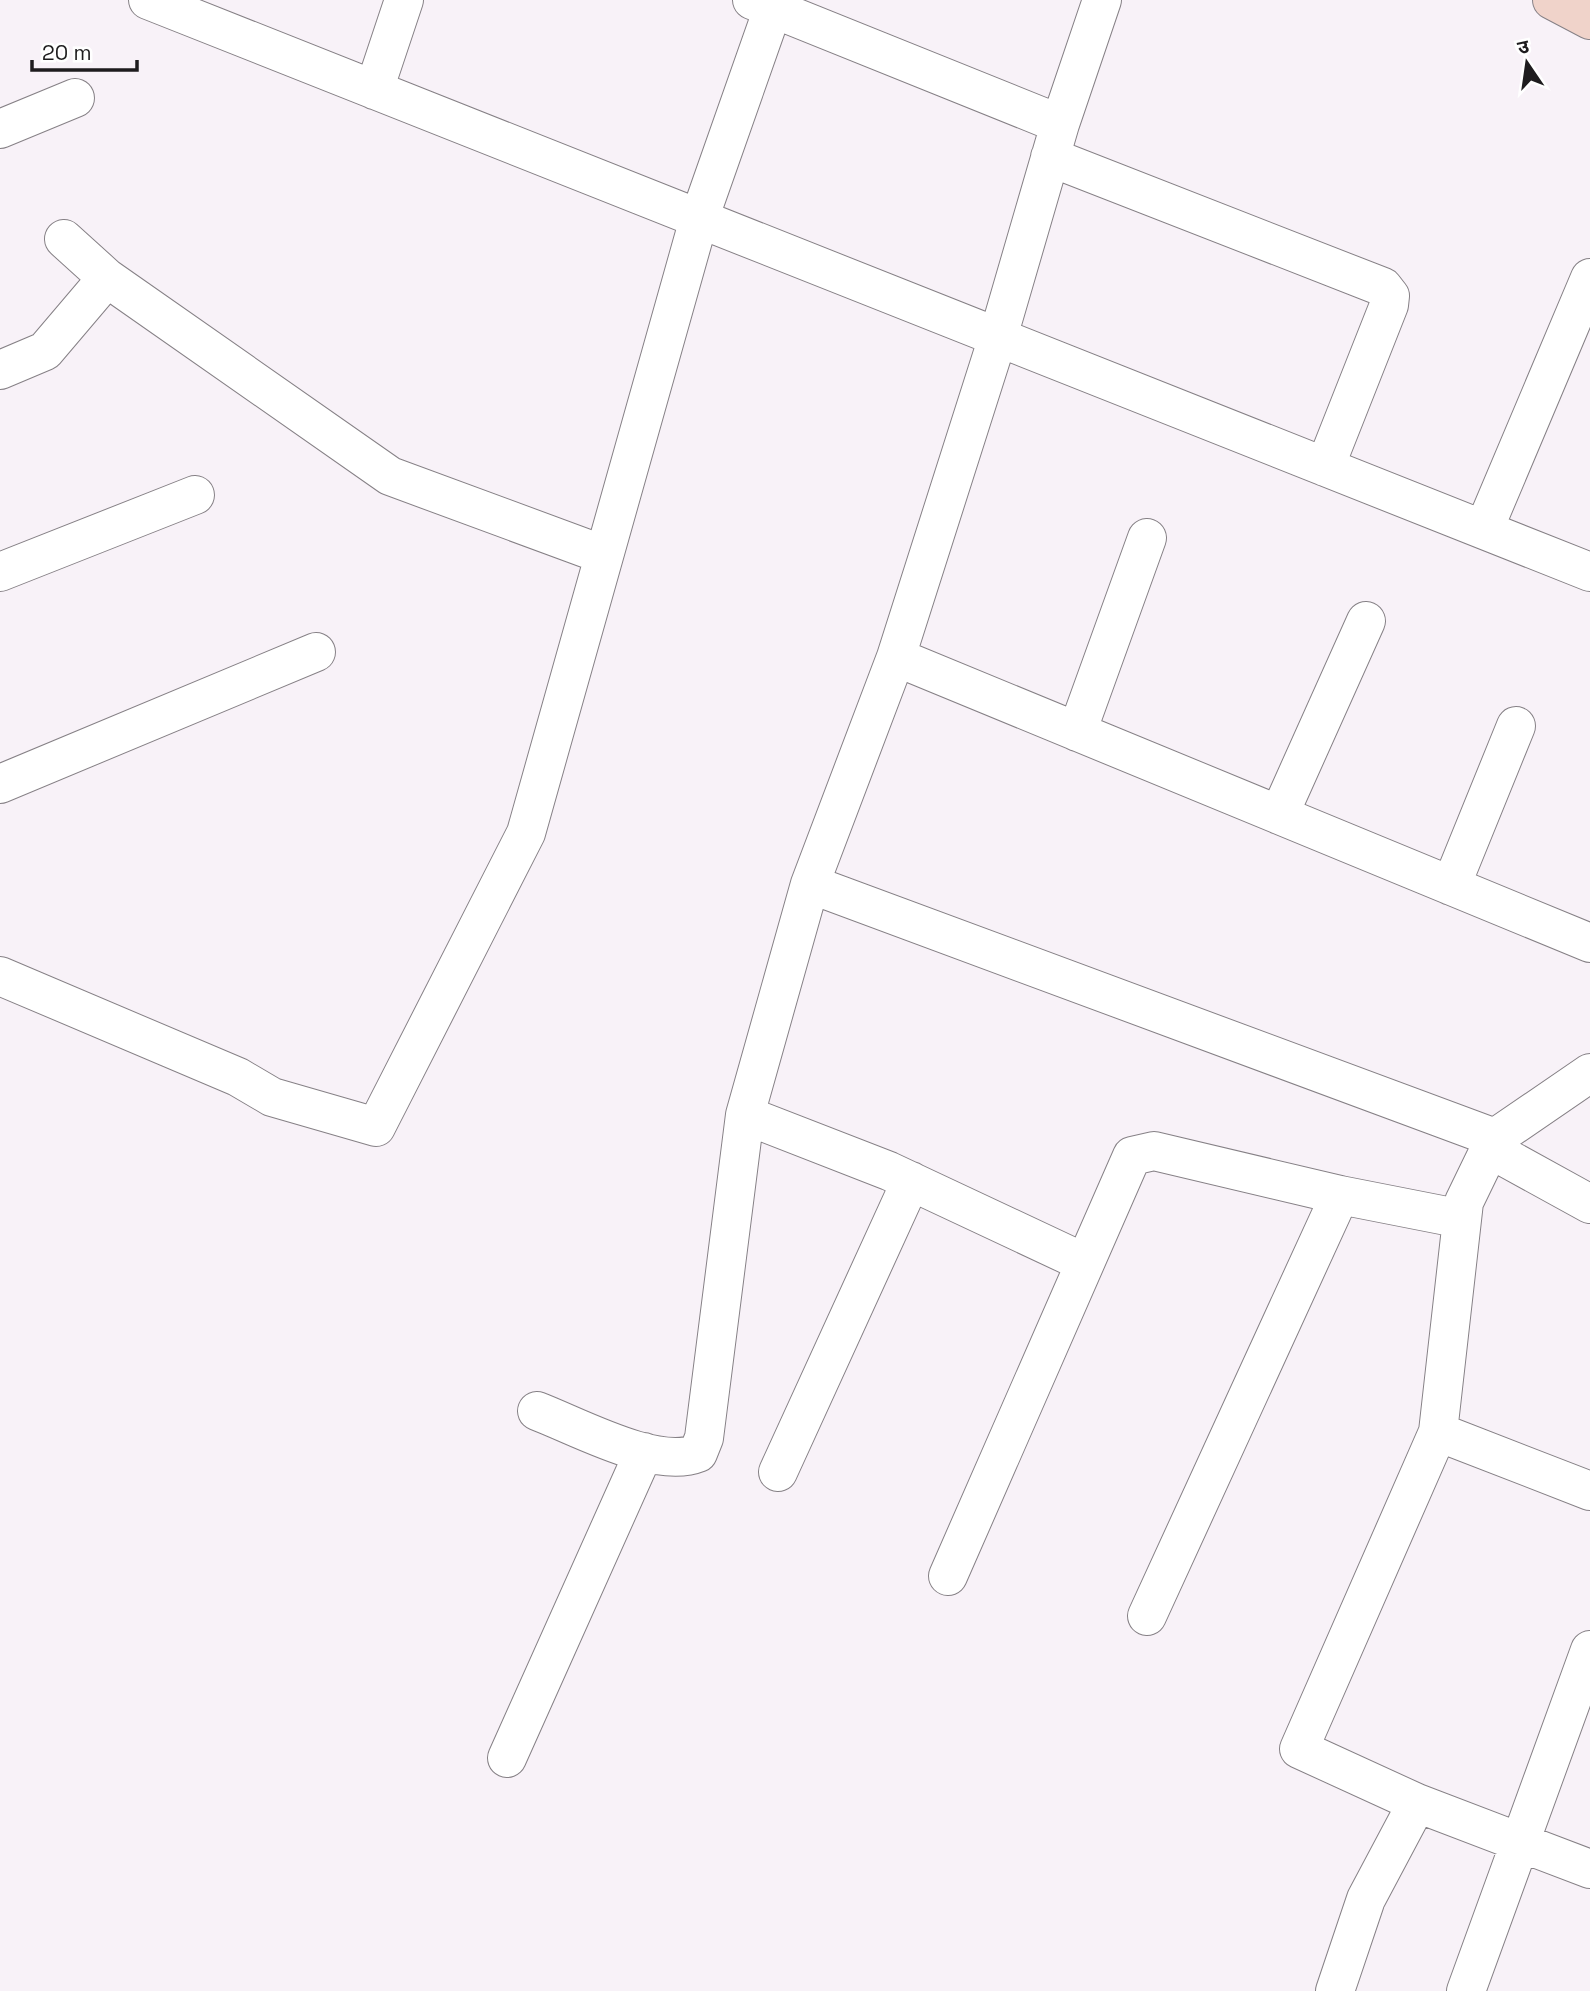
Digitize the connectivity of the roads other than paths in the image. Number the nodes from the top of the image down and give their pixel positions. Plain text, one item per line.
1 (148, 0) edge
2 (404, 0) edge
3 (1102, 0) edge
4 (1552, 0) edge
5 (767, 3) edge
6 (1590, 20) edge
7 (374, 90) junction
8 (75, 98) dead end
9 (0, 129) edge
10 (1055, 140) junction
11 (699, 219) junction
12 (64, 239) dead end
13 (107, 278) junction
14 (1590, 278) edge
15 (998, 337) junction
16 (0, 370) edge
17 (1325, 467) junction
18 (195, 495) dead end
19 (1483, 530) junction
20 (1147, 538) dead end
21 (604, 555) junction
22 (0, 572) edge
23 (1590, 572) edge
24 (1366, 621) dead end
25 (316, 652) dead end
26 (896, 657) junction
27 (1516, 726) dead end
28 (1077, 732) junction
29 (0, 784) edge
30 (1279, 815) junction
31 (810, 884) junction
32 (1451, 886) junction
33 (1590, 943) edge
34 (0, 976) edge
35 (1590, 1073) edge
36 (745, 1115) junction
37 (1492, 1143) junction
38 (911, 1181) junction
39 (1340, 1195) junction
40 (1590, 1205) edge
41 (1462, 1219) junction
42 (1083, 1262) junction
43 (537, 1411) dead end
44 (1438, 1432) junction
45 (644, 1452) junction
46 (778, 1472) dead end
47 (1590, 1491) edge
48 (948, 1576) dead end
49 (1147, 1616) dead end
50 (1590, 1650) edge
51 (507, 1758) dead end
52 (1417, 1803) junction
53 (1520, 1843) junction
54 (1590, 1868) edge
55 (1335, 1991) edge
56 (1466, 1991) edge

1 - 7 street
2 - 7 street
3 - 10 street
4 - 6 street
5 - 10 street
5 - 11 street
7 - 11 street
8 - 9 street
10 - 15 street
10 - 17 street
11 - 15 street
11 - 21 street
12 - 13 street
13 - 16 street
13 - 21 street
14 - 19 street
15 - 17 street
15 - 26 street
17 - 19 street
18 - 22 street
19 - 23 street
20 - 28 street
21 - 34 street
24 - 30 street
25 - 29 street
26 - 28 street
26 - 31 street
27 - 32 street
28 - 30 street
30 - 32 street
31 - 36 street
31 - 37 street
32 - 33 street
35 - 37 street
36 - 38 street
36 - 45 street
37 - 40 street
37 - 41 street
38 - 42 street
38 - 46 street
39 - 41 street
39 - 42 street
39 - 49 street
41 - 44 street
42 - 48 street
43 - 45 street
44 - 47 street
44 - 52 street
45 - 51 street
50 - 53 street
52 - 53 street
52 - 55 street
53 - 54 street
53 - 56 street

